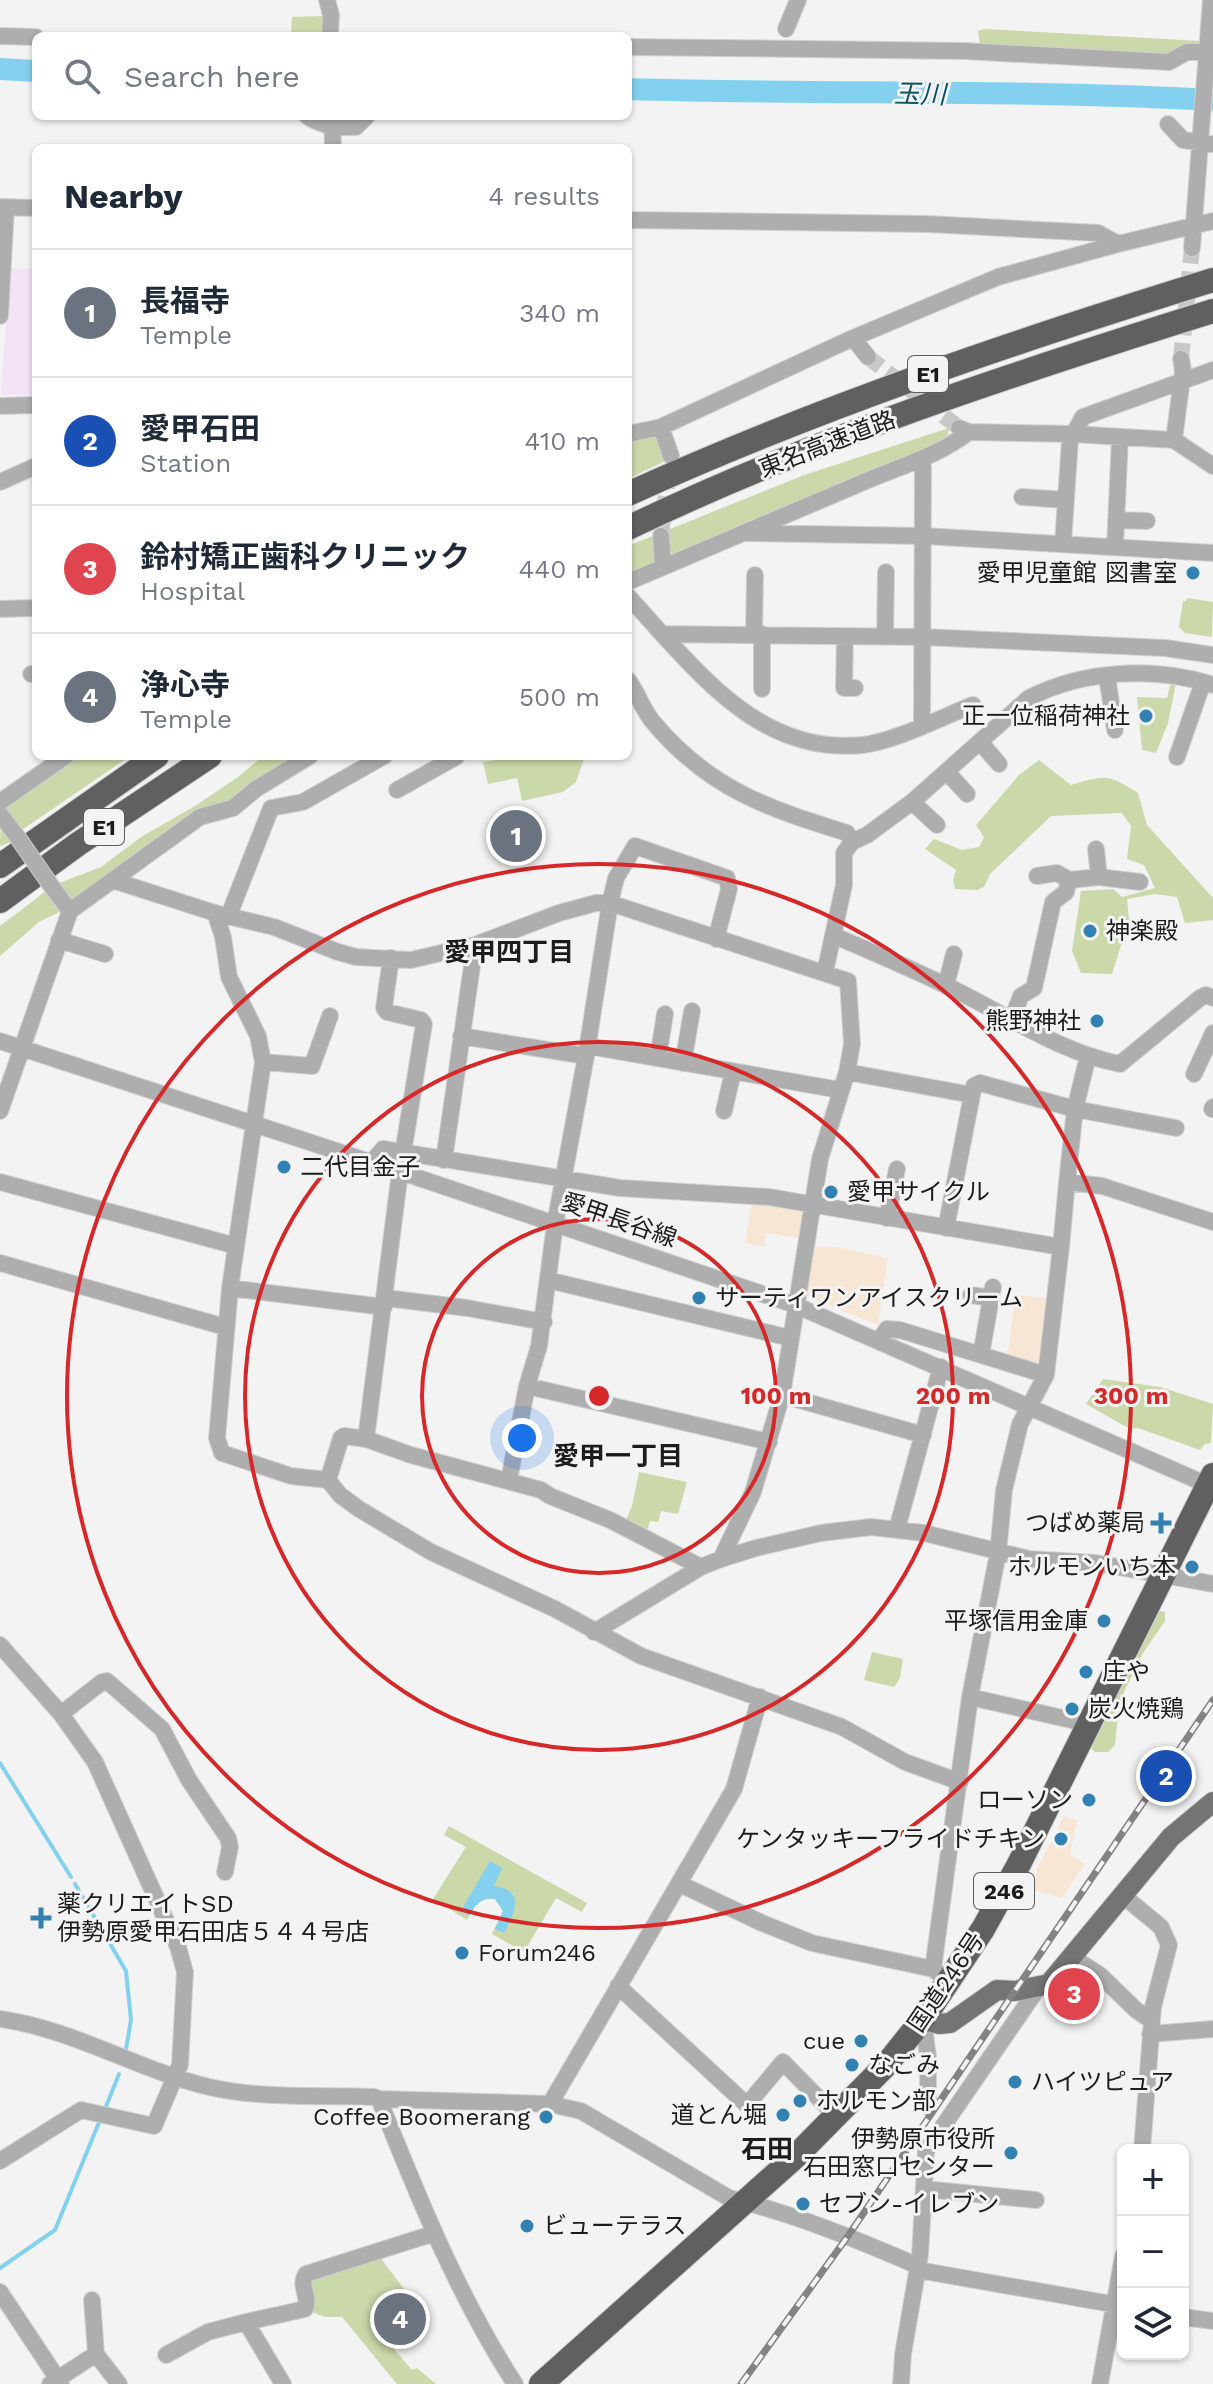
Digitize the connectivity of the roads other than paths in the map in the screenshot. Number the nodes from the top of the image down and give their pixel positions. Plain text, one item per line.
1 (327, 0) edge
2 (798, 0) edge
3 (1211, 0) edge
4 (786, 29) dead end
5 (330, 32) edge
6 (0, 36) edge
7 (32, 37) edge
8 (632, 47) edge
9 (1208, 55) edge
10 (363, 120) edge
11 (332, 121) edge
12 (1168, 124) dead end
13 (1204, 142) edge
14 (333, 144) edge
15 (3, 207) edge
16 (32, 208) edge
17 (632, 220) edge
18 (1213, 221) edge
19 (1193, 226) junction
20 (1118, 244) junction
21 (1192, 248) tunnel mouth
22 (1213, 280) edge
23 (1213, 311) edge
24 (0, 316) edge
25 (853, 338) junction
26 (868, 357) tunnel mouth
27 (1181, 359) tunnel mouth
28 (1213, 370) edge
29 (1180, 380) junction
30 (32, 405) edge
31 (0, 406) edge
32 (661, 427) junction
33 (632, 433) edge
34 (1072, 434) junction
35 (1120, 437) junction
36 (1174, 440) junction
37 (671, 456) tunnel mouth
38 (923, 460) junction
39 (1213, 466) edge
40 (32, 468) edge
41 (0, 482) edge
42 (632, 492) edge
43 (1022, 497) dead end
44 (1066, 500) junction
45 (1116, 520) junction
46 (1147, 521) dead end
47 (632, 526) edge
48 (745, 533) junction
49 (661, 536) tunnel mouth
50 (924, 536) junction
51 (1063, 543) junction
52 (1115, 547) junction
53 (1213, 553) edge
54 (663, 567) junction
55 (886, 572) dead end
56 (755, 575) dead end
57 (632, 580) edge
58 (632, 600) edge
59 (32, 608) edge
60 (0, 609) edge
61 (662, 634) junction
62 (758, 634) junction
63 (845, 636) junction
64 (885, 637) junction
65 (923, 637) junction
66 (1192, 652) junction
67 (1213, 655) edge
68 (1107, 676) junction
69 (1201, 682) edge
70 (844, 688) dead end
71 (762, 689) dead end
72 (632, 691) edge
73 (973, 705) dead end
74 (922, 725) junction
75 (1115, 730) dead end
76 (981, 743) junction
77 (1177, 757) dead end
78 (60, 760) edge
79 (151, 760) edge
80 (204, 760) edge
81 (303, 760) edge
82 (377, 760) edge
83 (420, 760) edge
84 (450, 760) edge
85 (999, 764) dead end
86 (428, 772) junction
87 (947, 772) junction
88 (256, 789) junction
89 (397, 790) dead end
90 (967, 794) dead end
91 (0, 802) edge
92 (912, 802) junction
93 (271, 808) junction
94 (0, 814) edge
95 (937, 825) dead end
96 (852, 842) junction
97 (1096, 849) dead end
98 (0, 866) edge
99 (1037, 876) dead end
100 (1099, 877) junction
101 (112, 880) junction
102 (1069, 880) junction
103 (1140, 882) dead end
104 (0, 901) edge
105 (610, 903) junction
106 (70, 911) junction
107 (222, 914) junction
108 (835, 936) junction
109 (716, 939) junction
110 (59, 940) junction
111 (475, 945) junction
112 (105, 954) dead end
113 (954, 954) dead end
114 (391, 958) junction
115 (825, 972) junction
116 (946, 985) junction
117 (1213, 998) edge
118 (663, 1019) dead end
119 (689, 1019) dead end
120 (1012, 1019) junction
121 (332, 1022) dead end
122 (1213, 1033) edge
123 (461, 1036) junction
124 (0, 1041) edge
125 (23, 1049) junction
126 (587, 1051) junction
127 (1088, 1056) junction
128 (658, 1058) junction
129 (263, 1062) junction
130 (683, 1063) junction
131 (733, 1072) junction
132 (847, 1072) junction
133 (1194, 1074) dead end
134 (840, 1090) junction
135 (972, 1095) junction
136 (1075, 1109) junction
137 (0, 1111) edge
138 (724, 1111) dead end
139 (254, 1125) junction
140 (1176, 1128) dead end
141 (403, 1153) junction
142 (444, 1160) junction
143 (371, 1163) junction
144 (897, 1169) dead end
145 (400, 1172) junction
146 (564, 1179) junction
147 (0, 1182) edge
148 (1067, 1182) junction
149 (811, 1206) junction
150 (887, 1218) junction
151 (1213, 1222) edge
152 (555, 1224) junction
153 (946, 1228) junction
154 (236, 1246) junction
155 (1061, 1247) junction
156 (0, 1263) edge
157 (548, 1280) junction
158 (230, 1288) junction
159 (971, 1295) dead end
160 (385, 1302) junction
161 (795, 1305) junction
162 (544, 1322) junction
163 (225, 1327) junction
164 (790, 1338) junction
165 (879, 1341) junction
166 (981, 1355) junction
167 (941, 1367) junction
168 (1046, 1375) junction
169 (527, 1386) junction
170 (782, 1395) junction
171 (1029, 1406) junction
172 (923, 1435) junction
173 (366, 1439) junction
174 (769, 1442) junction
175 (328, 1480) junction
176 (509, 1480) junction
177 (1211, 1482) edge
178 (897, 1529) junction
179 (998, 1553) junction
180 (721, 1559) junction
181 (701, 1567) junction
182 (1162, 1575) junction
183 (1213, 1584) edge
184 (594, 1632) junction
185 (0, 1645) edge
186 (760, 1697) junction
187 (970, 1697) junction
188 (61, 1714) junction
189 (1089, 1724) junction
190 (960, 1782) junction
191 (1213, 1802) edge
192 (225, 1872) dead end
193 (680, 1884) junction
194 (1122, 1895) junction
195 (1072, 1957) junction
196 (941, 1975) junction
197 (618, 1986) junction
198 (1038, 1988) junction
199 (0, 2019) edge
200 (923, 2019) junction
201 (1151, 2027) junction
202 (1213, 2029) edge
203 (176, 2077) junction
204 (379, 2099) junction
205 (550, 2104) junction
206 (928, 2107) dead end
207 (836, 2116) junction
208 (1142, 2144) edge
209 (0, 2161) edge
210 (924, 2189) junction
211 (1036, 2200) dead end
212 (744, 2201) junction
213 (435, 2233) junction
214 (918, 2268) junction
215 (0, 2292) edge
216 (92, 2300) dead end
217 (1117, 2306) edge
218 (1117, 2314) edge
219 (1189, 2318) edge
220 (1213, 2321) edge
221 (246, 2322) junction
222 (96, 2354) junction
223 (166, 2355) dead end
224 (56, 2382) edge
225 (549, 2382) edge
226 (122, 2383) edge
227 (283, 2384) edge
228 (515, 2384) edge
229 (901, 2384) edge
230 (1100, 2384) edge

1 - 5 street
2 - 4 street
3 - 9 street
6 - 7 street
8 - 9 street
9 - 13 street
10 - 11 street
11 - 14 street
12 - 13 street
13 - 19 street
15 - 16 street
15 - 24 street
17 - 20 street
18 - 19 street
19 - 20 street
19 - 21 street
20 - 25 street
22 - 42 highway, 東名高速道路 / E1
23 - 47 highway, 東名高速道路 / E1
25 - 26 street
25 - 32 street
27 - 29 street
28 - 29 street
29 - 34 street
29 - 36 street
30 - 31 street
32 - 33 street
32 - 37 street
34 - 35 street
34 - 38 street
34 - 44 street
35 - 36 street
35 - 45 street
36 - 39 street
38 - 48 street
38 - 50 street
40 - 41 street
43 - 44 street
44 - 51 street
45 - 46 street
45 - 52 street
48 - 50 street
48 - 54 street
49 - 54 street
50 - 51 street
50 - 65 street
51 - 52 street
52 - 53 street
54 - 57 street
55 - 64 street
56 - 62 street
58 - 61 street
59 - 60 street
61 - 62 street
61 - 74 street
62 - 63 street
62 - 71 street
63 - 64 street
63 - 70 street
64 - 65 street
65 - 66 street
65 - 74 street
66 - 67 street
66 - 69 street
68 - 69 street
68 - 75 street
68 - 76 street
69 - 77 street
72 - 96 street
73 - 74 street
76 - 85 street
76 - 87 street
78 - 91 street
79 - 98 highway, E1
80 - 104 highway, E1
81 - 88 street
82 - 93 street
83 - 86 street
84 - 86 street
86 - 89 street
87 - 90 street
87 - 92 street
88 - 93 street
88 - 101 street
92 - 95 street
92 - 96 street
93 - 107 street
94 - 106 street, bridge
96 - 108 street
97 - 100 street
99 - 102 street
100 - 102 street
100 - 103 street
101 - 106 street
101 - 107 street
102 - 120 street
105 - 109 street
105 - 109 street
105 - 111 street
105 - 126 street
106 - 110 street
107 - 114 street
107 - 129 street
108 - 115 street
108 - 116 street
109 - 115 street
110 - 112 street
110 - 125 street
111 - 114 street
111 - 123 street
113 - 116 street
114 - 141 street
115 - 132 street
116 - 120 street
117 - 127 street
118 - 128 street
119 - 130 street
120 - 127 street
121 - 129 street
122 - 133 street
123 - 126 street
123 - 142 street
124 - 125 street, 愛甲長谷線
125 - 137 street
125 - 139 street, 愛甲長谷線
126 - 128 street
126 - 146 street
127 - 136 street
128 - 130 street
129 - 139 street
130 - 131 street
131 - 134 street
131 - 138 street
132 - 134 street
132 - 135 street
134 - 149 street
135 - 136 street
135 - 153 street
136 - 140 street
136 - 148 street
139 - 143 street, 愛甲長谷線
139 - 154 street
141 - 142 street
141 - 143 street
142 - 146 street
143 - 145 street, 愛甲長谷線
144 - 150 street
145 - 152 street, 愛甲長谷線
145 - 160 street
146 - 149 street
146 - 152 street
147 - 154 street
148 - 151 street
148 - 155 street
149 - 150 street
149 - 161 street
150 - 153 street
152 - 157 street
152 - 161 street, 愛甲長谷線
153 - 155 street
154 - 158 street
155 - 168 street
156 - 163 street
157 - 162 street
157 - 164 street
158 - 160 street
158 - 163 street
159 - 166 street
160 - 162 street
160 - 173 street
161 - 164 street
161 - 165 street, 愛甲長谷線
162 - 169 street
163 - 175 street
164 - 170 street
165 - 166 street
165 - 167 street, 愛甲長谷線
166 - 168 street
167 - 171 street, 愛甲長谷線
167 - 172 street
168 - 171 street
169 - 174 street
169 - 176 street
170 - 172 street
170 - 174 street
171 - 177 street, 愛甲長谷線
171 - 179 street
172 - 178 street
173 - 175 street
173 - 176 street
174 - 180 street
175 - 184 street
176 - 181 street
177 - 182 highway, 国道246号 / 246
178 - 179 street
178 - 180 street
179 - 182 street
179 - 187 street
180 - 181 street
181 - 184 street
182 - 183 street
182 - 189 highway, 国道246号 / 246
184 - 186 street
185 - 188 street
186 - 190 street
186 - 193 street
187 - 189 street
187 - 190 street
188 - 192 street
188 - 203 street
189 - 196 highway, 国道246号 / 246
190 - 196 street
191 - 194 main road
193 - 196 street
193 - 197 street
194 - 195 main road
194 - 201 street
195 - 198 main road
195 - 201 street
196 - 200 highway, 国道246号 / 246
197 - 205 street
197 - 207 street
198 - 200 main road
198 - 210 street
199 - 203 street
200 - 206 street
200 - 207 highway, 国道246号 / 246
201 - 202 street
201 - 208 street
203 - 204 street
203 - 209 street
204 - 205 street
204 - 213 street
205 - 212 street
207 - 212 highway, 国道246号 / 246
210 - 211 street
210 - 214 street
212 - 214 street
212 - 225 highway, 国道246号 / 246
213 - 221 street
213 - 228 street
214 - 217 street
214 - 229 street
215 - 224 street
216 - 222 street
218 - 230 street
219 - 220 street
221 - 223 street
221 - 227 street
222 - 224 street
222 - 226 street

